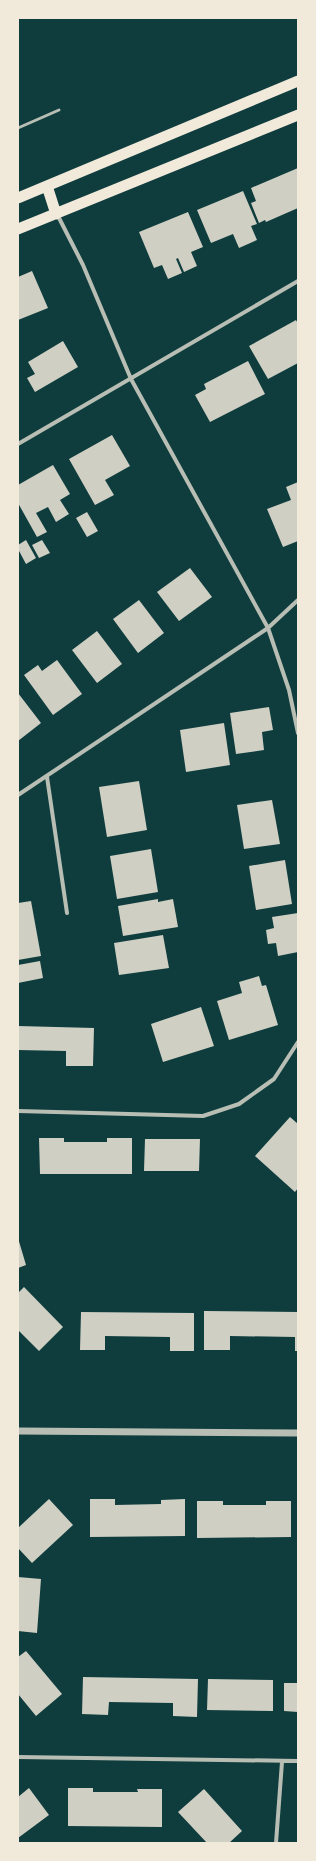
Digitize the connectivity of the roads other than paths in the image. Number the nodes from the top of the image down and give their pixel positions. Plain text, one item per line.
1 (298, 81) edge
2 (59, 110) dead end
3 (298, 115) edge
4 (18, 128) edge
5 (47, 186) junction
6 (18, 198) edge
7 (56, 214) junction
8 (18, 229) edge
9 (298, 281) edge
10 (131, 379) junction
11 (18, 444) edge
12 (298, 600) edge
13 (268, 628) junction
14 (298, 733) edge
15 (46, 777) junction
16 (18, 795) edge
17 (67, 913) dead end
18 (298, 1042) edge
19 (18, 1111) edge
20 (18, 1431) edge
21 (298, 1433) edge
22 (18, 1757) edge
23 (298, 1761) edge
24 (282, 1762) junction
25 (276, 1843) edge

1 - 5 highway
2 - 4 lane
3 - 7 highway
5 - 6 highway
5 - 7 highway
7 - 8 highway
7 - 10 street
9 - 10 street
10 - 11 street
10 - 13 street
12 - 13 street
13 - 14 street
13 - 15 street
15 - 16 street
15 - 17 street
18 - 19 street
20 - 21 street
22 - 24 street
23 - 24 street
24 - 25 street

